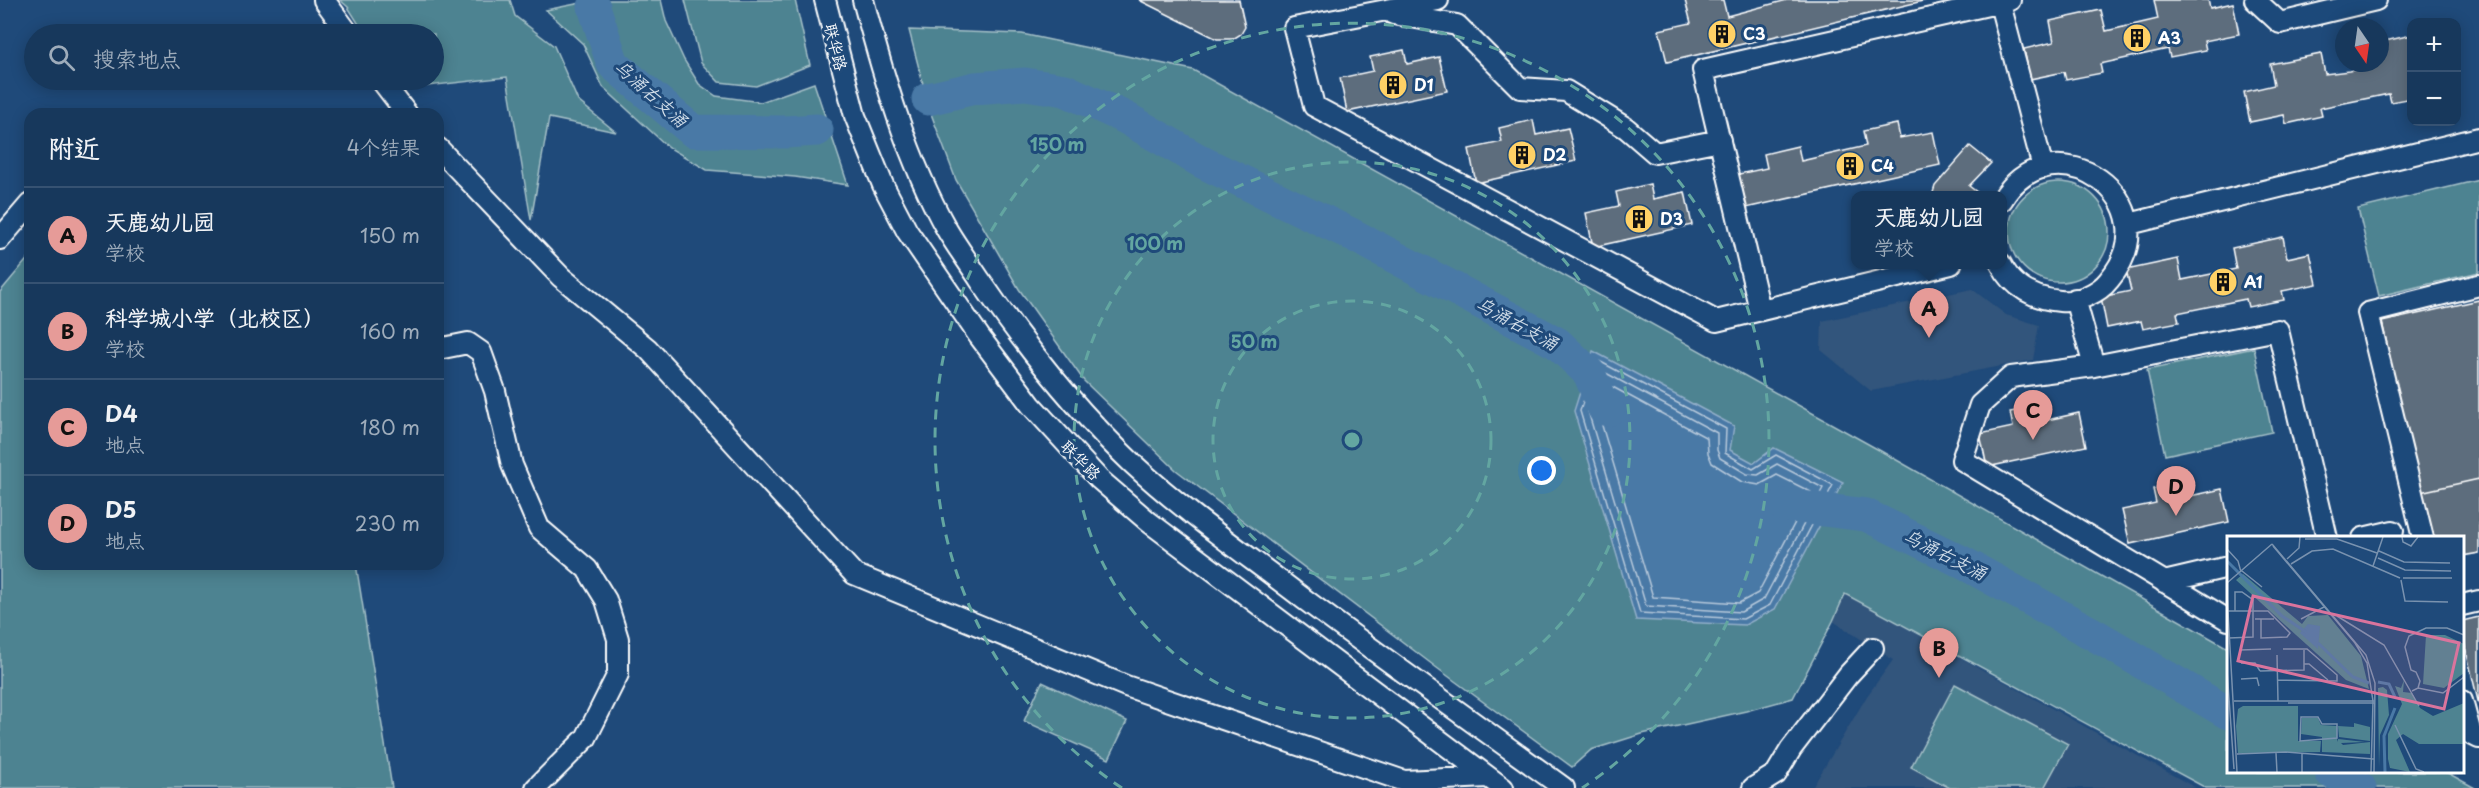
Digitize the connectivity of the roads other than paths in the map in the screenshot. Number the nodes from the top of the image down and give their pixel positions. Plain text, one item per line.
1 (324, 0) edge
2 (825, 0) edge
3 (863, 0) edge
4 (1438, 0) edge
5 (2255, 0) edge
6 (2376, 0) edge
7 (2003, 1) edge
8 (1382, 12) junction
9 (342, 24) edge
10 (388, 90) edge
11 (402, 108) edge
12 (2479, 138) edge
13 (1720, 140) junction
14 (444, 154) edge
15 (2043, 168) junction
16 (2007, 192) edge
17 (24, 211) edge
18 (2128, 224) junction
19 (0, 239) edge
20 (1930, 269) edge
21 (2004, 269) edge
22 (2479, 285) edge
23 (2076, 299) junction
24 (1760, 310) junction
25 (444, 348) edge
26 (2094, 366) junction
27 (2392, 531) dead end
28 (2327, 536) edge
29 (2367, 536) edge
30 (2422, 536) edge
31 (2227, 567) edge
32 (2164, 582) junction
33 (2479, 601) edge
34 (2464, 605) edge
35 (2227, 619) edge
36 (1873, 648) dead end
37 (2464, 705) edge
38 (2479, 738) edge
39 (1496, 782) edge
40 (536, 788) edge
41 (1564, 788) edge
42 (1753, 788) edge

1 - 9 street
2 - 39 street, 联华路
3 - 41 street
4 - 8 street
5 - 6 street
7 - 13 street
7 - 15 street
8 - 13 street
8 - 24 street
10 - 11 street
12 - 18 street
13 - 24 street
14 - 39 street
15 - 16 street
15 - 18 street
17 - 19 street
18 - 23 street
20 - 24 street
21 - 23 street
22 - 30 street
23 - 26 street
25 - 40 street
26 - 28 street
26 - 32 street
27 - 29 street
31 - 32 street
32 - 35 street
33 - 34 street
36 - 42 street
37 - 38 street

